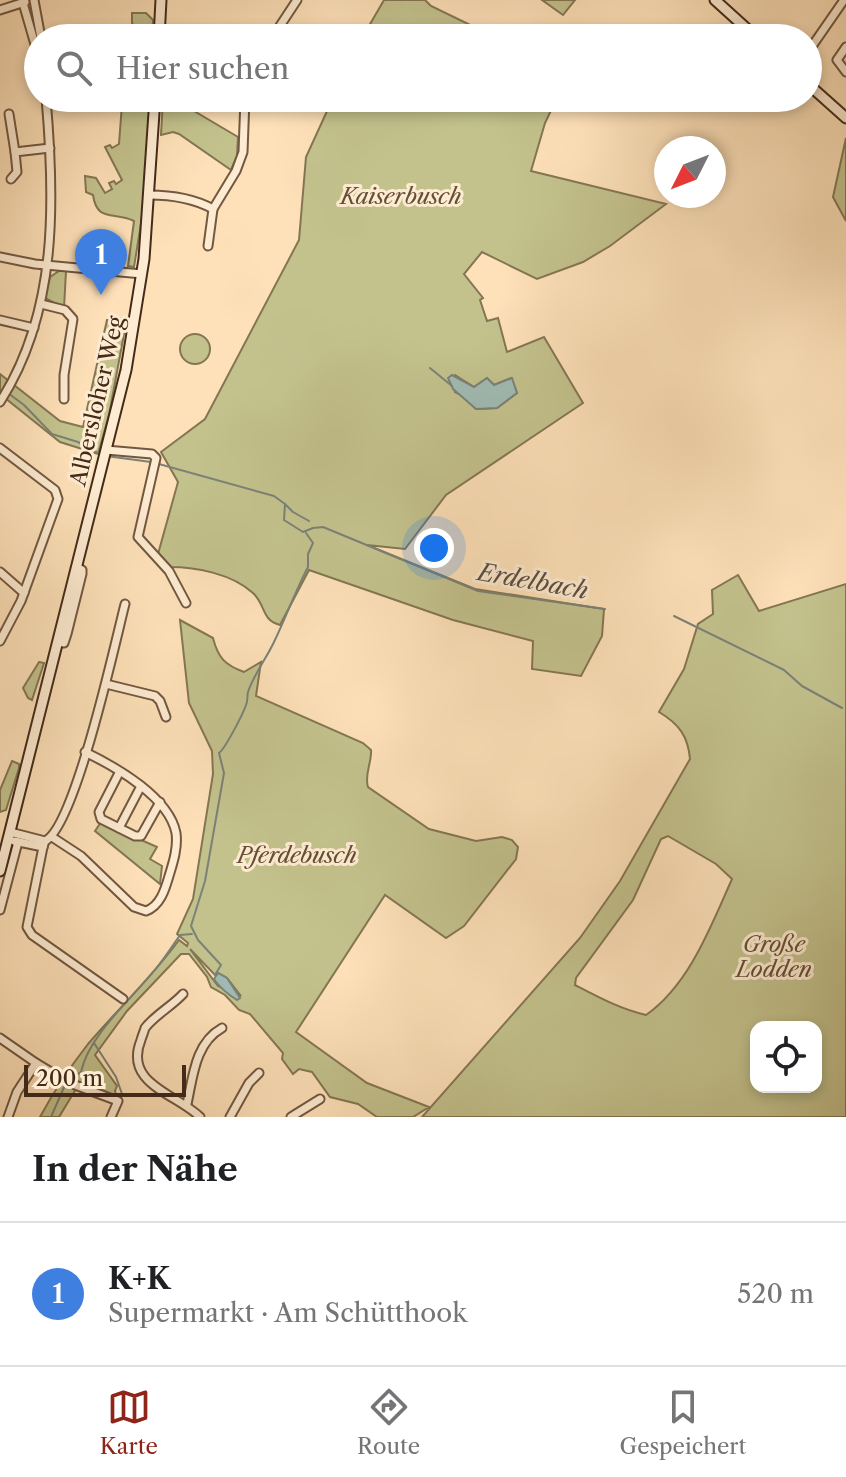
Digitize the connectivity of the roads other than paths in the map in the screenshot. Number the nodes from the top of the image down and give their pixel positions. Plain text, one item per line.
1 (33, 0) edge
2 (161, 0) edge
3 (297, 0) edge
4 (715, 0) edge
5 (844, 0) edge
6 (23, 3) junction
7 (0, 10) edge
8 (29, 24) edge
9 (38, 24) edge
10 (160, 24) edge
11 (281, 24) edge
12 (742, 24) edge
13 (822, 32) edge
14 (846, 47) edge
15 (846, 72) edge
16 (822, 97) edge
17 (47, 112) edge
18 (154, 112) edge
19 (244, 112) edge
20 (9, 114) dead end
21 (846, 118) edge
22 (50, 148) junction
23 (15, 152) junction
24 (11, 179) dead end
25 (149, 195) junction
26 (213, 209) junction
27 (208, 246) dead end
28 (0, 257) edge
29 (48, 265) junction
30 (142, 274) junction
31 (41, 304) junction
32 (0, 320) edge
33 (34, 328) junction
34 (64, 399) dead end
35 (2, 400) edge
36 (0, 448) edge
37 (105, 453) junction
38 (0, 572) edge
39 (24, 593) junction
40 (186, 603) dead end
41 (125, 604) dead end
42 (0, 641) edge
43 (106, 684) junction
44 (166, 717) dead end
45 (85, 752) junction
46 (119, 773) junction
47 (141, 786) junction
48 (160, 802) junction
49 (119, 828) junction
50 (12, 838) junction
51 (46, 842) junction
52 (2, 853) edge
53 (0, 871) edge
54 (0, 910) edge
55 (183, 994) dead end
56 (123, 999) dead end
57 (222, 1028) dead end
58 (0, 1038) edge
59 (36, 1063) junction
60 (259, 1073) dead end
61 (61, 1078) dead end
62 (75, 1085) dead end
63 (320, 1099) dead end
64 (187, 1104) junction
65 (295, 1114) edge
66 (8, 1117) edge
67 (111, 1117) edge
68 (200, 1117) edge
69 (230, 1117) edge

1 - 6 street
1 - 9 street
2 - 10 main road
3 - 11 street
4 - 12 main road
5 - 13 street
6 - 7 street
6 - 8 street
14 - 15 street
16 - 21 main road
17 - 22 street
18 - 25 main road, Albersloher Weg
19 - 26 street
20 - 23 street
22 - 23 street
22 - 29 street
23 - 24 street
25 - 26 street
25 - 30 main road, Albersloher Weg
26 - 27 street
28 - 29 street
29 - 30 street
29 - 31 street
30 - 37 main road, Albersloher Weg
31 - 33 street
31 - 34 street
32 - 33 street
33 - 35 street
36 - 39 street
37 - 40 street
37 - 50 main road, Albersloher Weg
38 - 39 street
39 - 42 street
41 - 43 street
43 - 44 street
43 - 45 street
45 - 46 street
45 - 51 street
46 - 47 street
46 - 49 street
47 - 48 street
47 - 49 street
48 - 49 street
48 - 51 street
50 - 51 street
50 - 51 street
50 - 52 main road, Albersloher Weg
50 - 54 street, Albersloher Weg
51 - 56 street
52 - 53 main road, Albersloher Weg
55 - 64 street
57 - 64 street
58 - 59 street
59 - 61 street
59 - 66 street
60 - 69 street
62 - 67 street
63 - 65 street
64 - 68 street

